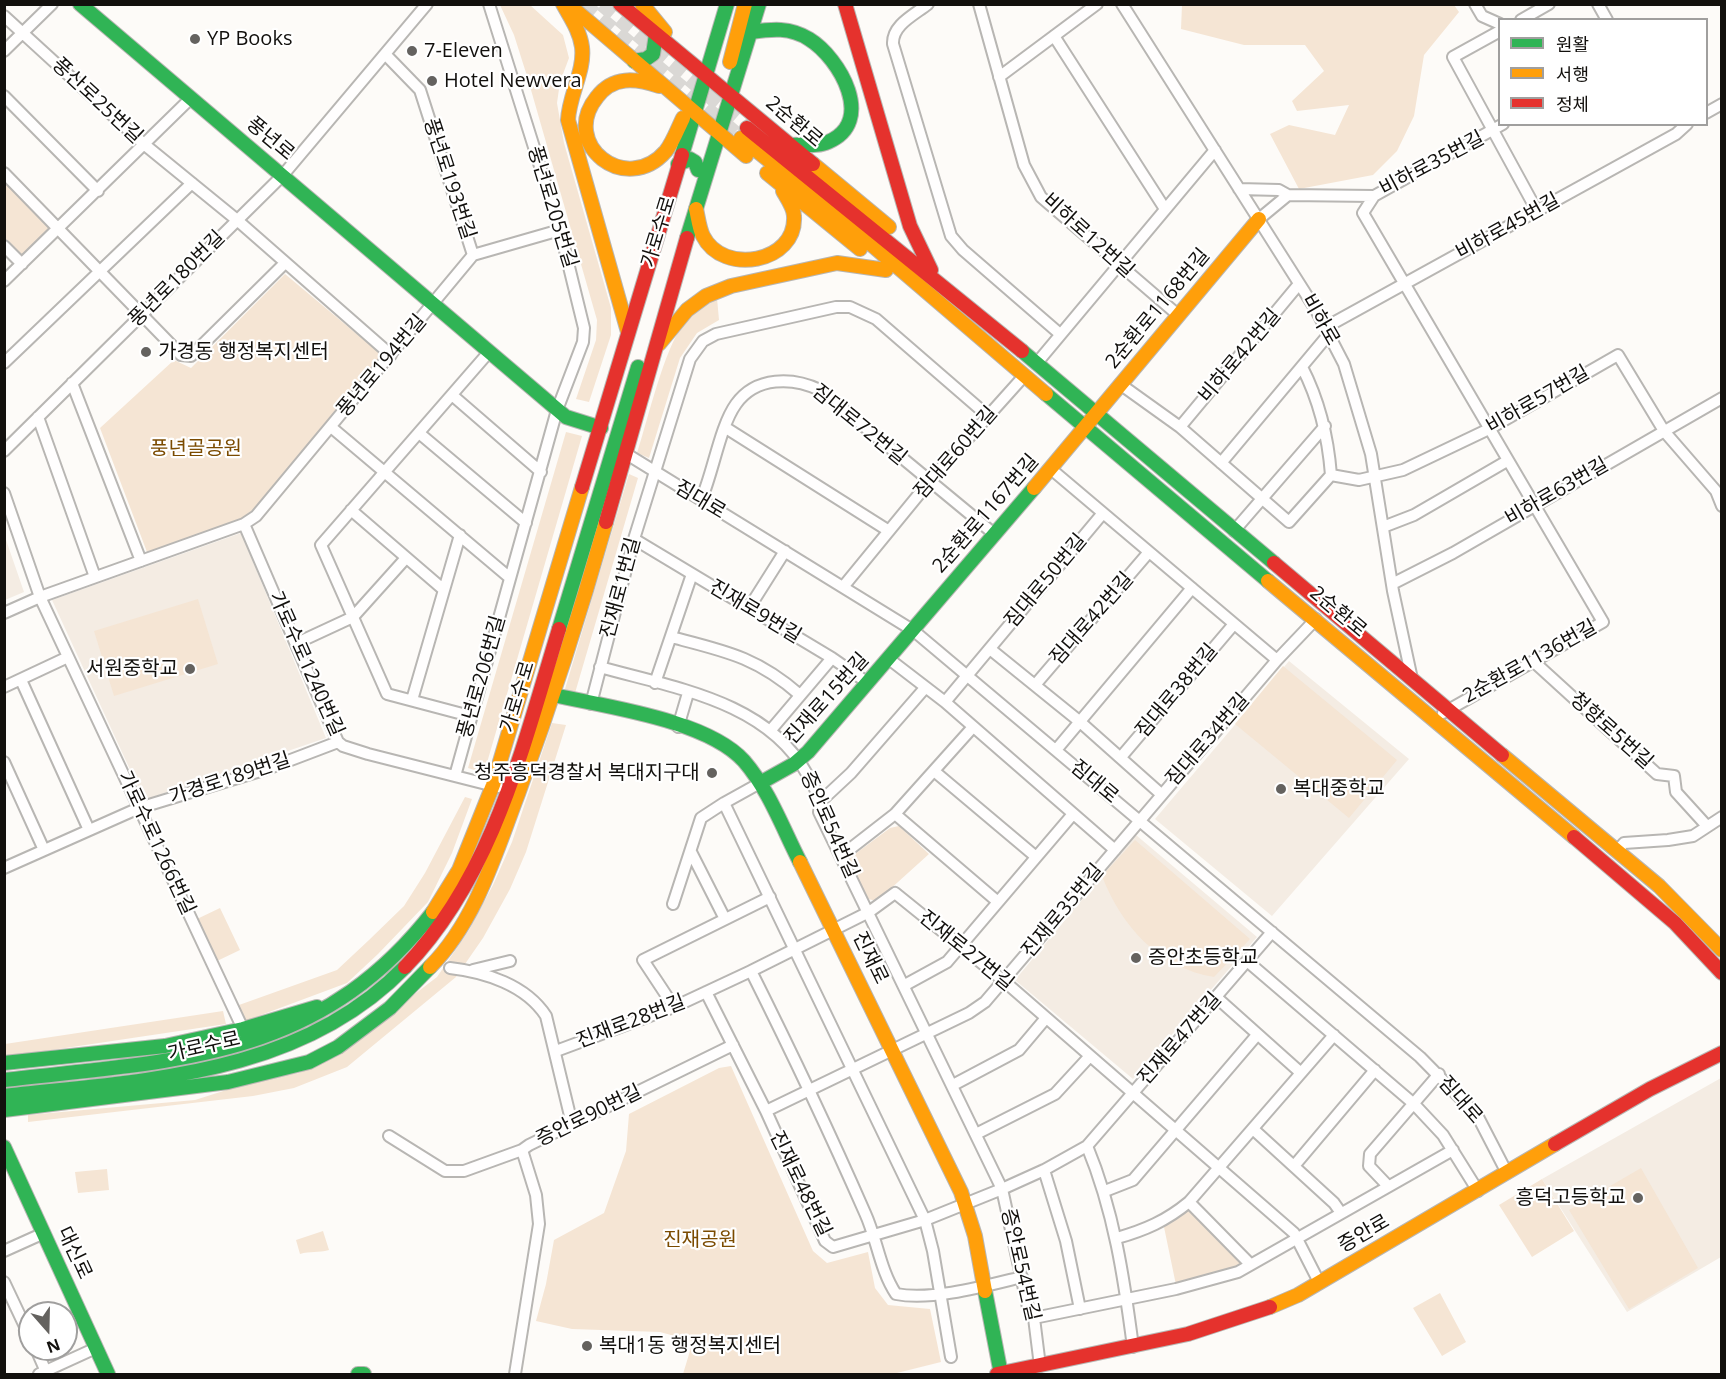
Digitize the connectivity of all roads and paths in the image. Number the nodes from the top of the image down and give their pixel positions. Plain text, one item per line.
1 (52, 4) edge
2 (80, 4) edge
3 (427, 4) edge
4 (489, 4) edge
5 (563, 4) edge
6 (568, 4) edge
7 (620, 4) edge
8 (642, 4) edge
9 (721, 4) edge
10 (727, 4) edge
11 (746, 4) edge
12 (759, 4) edge
13 (845, 4) edge
14 (928, 4) edge
15 (979, 4) edge
16 (1097, 4) edge
17 (1122, 4) edge
18 (1475, 4) edge
19 (1549, 4) edge
20 (1598, 4) edge
21 (4, 16) edge
22 (771, 16) dead end
23 (1524, 18) edge
24 (1606, 18) edge
25 (1498, 23) edge
26 (23, 32) junction
27 (1498, 33) edge
28 (656, 34) junction
29 (748, 35) junction
30 (1054, 36) junction
31 (839, 46) dead end
32 (4, 51) edge
33 (385, 54) junction
34 (634, 61) junction
35 (698, 69) junction
36 (999, 77) junction
37 (668, 89) junction
38 (727, 91) junction
39 (4, 96) edge
40 (191, 98) junction
41 (1722, 104) edge
42 (691, 109) junction
43 (1708, 111) edge
44 (1498, 127) edge
45 (1673, 129) edge
46 (715, 130) junction
47 (678, 131) junction
48 (145, 145) junction
49 (791, 145) junction
50 (1215, 150) junction
51 (678, 164) junction
52 (698, 170) junction
53 (765, 171) junction
54 (4, 173) edge
55 (283, 175) junction
56 (192, 183) junction
57 (1239, 189) junction
58 (98, 191) junction
59 (1288, 195) junction
60 (1374, 196) junction
61 (696, 206) junction
62 (1165, 209) junction
63 (1537, 211) junction
64 (1259, 219) junction
65 (237, 220) junction
66 (59, 229) junction
67 (560, 230) junction
68 (4, 246) edge
69 (473, 255) junction
70 (285, 262) junction
71 (22, 264) junction
72 (1119, 264) junction
73 (886, 270) junction
74 (99, 271) junction
75 (936, 278) junction
76 (4, 281) edge
77 (1299, 284) junction
78 (1405, 284) junction
79 (922, 290) junction
80 (434, 304) junction
81 (141, 314) junction
82 (1178, 315) junction
83 (1328, 331) junction
84 (629, 334) junction
85 (1060, 334) junction
86 (653, 351) junction
87 (489, 352) junction
88 (391, 355) junction
89 (4, 363) edge
90 (1036, 364) junction
91 (1302, 367) junction
92 (1024, 376) junction
93 (72, 383) junction
94 (1120, 384) junction
95 (452, 395) junction
96 (1722, 398) edge
97 (557, 410) junction
98 (988, 416) junction
99 (38, 417) junction
100 (1090, 422) junction
101 (1324, 426) junction
102 (331, 427) junction
103 (1180, 427) junction
104 (601, 428) junction
105 (726, 428) junction
106 (1489, 429) junction
107 (1664, 430) junction
108 (419, 433) junction
109 (4, 451) edge
110 (625, 453) junction
111 (1507, 461) junction
112 (1221, 463) junction
113 (1051, 469) junction
114 (385, 471) junction
115 (541, 472) junction
116 (654, 472) junction
117 (1331, 475) junction
118 (1375, 478) junction
119 (929, 482) junction
120 (4, 493) edge
121 (1262, 498) junction
122 (701, 500) junction
123 (1533, 506) junction
124 (1722, 506) edge
125 (351, 510) junction
126 (1103, 513) junction
127 (526, 523) junction
128 (244, 524) junction
129 (1383, 527) junction
130 (889, 531) junction
131 (1234, 531) junction
132 (993, 533) junction
133 (460, 535) junction
134 (634, 539) junction
135 (784, 551) junction
136 (1149, 552) junction
137 (406, 558) junction
138 (141, 561) junction
139 (692, 574) junction
140 (95, 577) junction
141 (510, 578) junction
142 (1392, 584) junction
143 (843, 587) junction
144 (1192, 588) junction
145 (444, 590) junction
146 (40, 597) junction
147 (749, 608) junction
148 (4, 613) edge
149 (353, 617) junction
150 (1316, 619) junction
151 (1234, 624) junction
152 (914, 631) junction
153 (670, 637) junction
154 (297, 643) junction
155 (990, 649) junction
156 (68, 657) junction
157 (832, 658) junction
158 (889, 659) junction
159 (1277, 660) junction
160 (1533, 661) junction
161 (600, 667) junction
162 (968, 676) junction
163 (1412, 679) junction
164 (21, 680) junction
165 (655, 683) junction
166 (868, 683) junction
167 (1035, 685) junction
168 (4, 687) edge
169 (926, 688) junction
170 (688, 693) junction
171 (554, 695) junction
172 (800, 695) junction
173 (412, 700) junction
174 (945, 702) junction
175 (591, 704) junction
176 (1448, 709) junction
177 (470, 716) junction
178 (1435, 719) junction
179 (1079, 721) junction
180 (678, 727) junction
181 (973, 727) junction
182 (770, 731) junction
183 (338, 742) junction
184 (534, 744) junction
185 (1056, 750) junction
186 (1121, 758) junction
187 (799, 760) junction
188 (4, 762) edge
189 (517, 767) junction
190 (934, 771) junction
191 (455, 776) junction
192 (760, 783) junction
193 (494, 785) junction
194 (507, 790) junction
195 (1161, 795) junction
196 (821, 801) junction
197 (724, 803) junction
198 (139, 808) junction
199 (896, 814) junction
200 (1073, 814) junction
201 (1722, 817) edge
202 (1139, 820) junction
203 (1706, 825) junction
204 (89, 830) junction
205 (44, 850) junction
206 (1115, 850) junction
207 (1617, 851) junction
208 (691, 852) junction
209 (495, 855) junction
210 (841, 855) junction
211 (1035, 856) junction
212 (4, 867) edge
213 (770, 897) junction
214 (998, 902) junction
215 (673, 904) dead end
216 (869, 912) junction
217 (725, 919) junction
218 (834, 928) junction
219 (1272, 932) junction
220 (961, 946) junction
221 (794, 948) junction
222 (1722, 950) edge
223 (510, 961) dead end
224 (1247, 961) junction
225 (450, 968) dead end
226 (473, 970) junction
227 (751, 971) junction
228 (1722, 973) edge
229 (1004, 981) junction
230 (905, 985) junction
231 (706, 992) junction
232 (1216, 997) junction
233 (340, 1000) junction
234 (674, 1007) junction
235 (1046, 1018) junction
236 (243, 1029) junction
237 (929, 1034) junction
238 (1257, 1035) junction
239 (1334, 1035) junction
240 (733, 1045) junction
241 (893, 1050) junction
242 (556, 1051) junction
243 (1722, 1053) edge
244 (1090, 1056) junction
245 (4, 1063) edge
246 (1375, 1070) junction
247 (855, 1071) junction
248 (1301, 1073) junction
249 (269, 1074) junction
250 (1439, 1074) junction
251 (163, 1077) junction
252 (4, 1080) edge
253 (952, 1085) junction
254 (810, 1090) junction
255 (1134, 1093) junction
256 (4, 1096) edge
257 (1414, 1104) junction
258 (4, 1110) edge
259 (766, 1111) junction
260 (572, 1124) junction
261 (1253, 1129) junction
262 (1177, 1131) junction
263 (976, 1134) junction
264 (389, 1136) dead end
265 (1088, 1146) junction
266 (4, 1147) edge
267 (522, 1150) junction
268 (1453, 1150) junction
269 (1294, 1166) junction
270 (1218, 1167) junction
271 (1044, 1170) junction
272 (1508, 1173) junction
273 (1388, 1186) junction
274 (1002, 1189) junction
275 (1105, 1191) junction
276 (1478, 1191) junction
277 (1189, 1202) junction
278 (965, 1203) junction
279 (1341, 1213) junction
280 (925, 1220) junction
281 (44, 1233) junction
282 (875, 1235) junction
283 (1117, 1238) junction
284 (1298, 1240) junction
285 (4, 1251) edge
286 (1250, 1264) junction
287 (1022, 1277) junction
288 (4, 1282) edge
289 (1319, 1282) junction
290 (984, 1286) junction
291 (941, 1293) junction
292 (1127, 1299) junction
293 (1080, 1309) junction
294 (18, 1312) edge
295 (1034, 1318) junction
296 (1133, 1347) junction
297 (96, 1348) junction
298 (951, 1357) dead end
299 (1040, 1366) junction
300 (44, 1373) edge
301 (108, 1374) edge
302 (358, 1374) edge
303 (364, 1374) edge
304 (515, 1374) edge
305 (999, 1374) edge

1 - 26 street
2 - 40 main road, 풍년로
3 - 33 street, 풍년로180번길
4 - 67 street, 풍년로205번길
5 - 84 main road
6 - 34 main road
7 - 28 main road, 2순환로
8 - 35 main road
9 - 35 main road
10 - 35 main road, 가로수로
11 - 38 main road, 가로수로
12 - 29 main road
13 - 75 main road
14 - 85 street
15 - 36 street, 비하로12번길
16 - 30 street
17 - 50 street, 비하로
18 - 25 street
19 - 23 street
20 - 24 street
21 - 26 street, 풍산로25번길
22 - 29 main road
26 - 32 street
26 - 48 street, 풍산로25번길
27 - 44 street
28 - 34 main road
28 - 35 main road, 2순환로
29 - 38 main road
30 - 36 street
30 - 62 street
31 - 49 main road
33 - 55 street, 풍년로180번길
33 - 69 street, 풍년로193번길
34 - 37 main road
35 - 38 main road, 2순환로
35 - 42 main road, 가로수로
36 - 72 street, 비하로12번길
37 - 42 main road
37 - 47 main road
38 - 46 main road, 가로수로
38 - 49 main road, 2순환로
39 - 58 street
40 - 48 street
40 - 55 main road, 풍년로
41 - 43 street
42 - 46 main road, 2순환로
42 - 47 main road
42 - 51 main road, 가로수로
44 - 60 street, 비하로35번길
44 - 63 street
45 - 63 street, 비하로45번길
46 - 52 main road, 가로수로
46 - 53 main road, 2순환로
46 - 61 main road, 가로수로
47 - 51 main road
48 - 56 street, 풍산로25번길
48 - 58 street
49 - 75 main road, 2순환로
50 - 57 street, 비하로
50 - 62 street
51 - 52 main road
51 - 84 main road, 가로수로
52 - 189 main road, 가로수로
53 - 61 main road
53 - 73 main road, 2순환로
54 - 66 street
55 - 65 street, 풍년로180번길
55 - 80 main road, 풍년로
56 - 65 street, 풍산로25번길
56 - 74 street
57 - 59 street, 비하로35번길
57 - 64 street, 비하로
58 - 66 street
59 - 60 street, 비하로35번길
59 - 64 street
60 - 78 street
61 - 86 main road, 가로수로
62 - 72 street
63 - 78 street, 비하로45번길
64 - 77 street, 비하로
64 - 82 main road, 2순환로1168번길
65 - 70 street, 풍산로25번길
65 - 81 street, 풍년로180번길
66 - 71 street
66 - 74 street
67 - 69 street
67 - 97 street, 풍년로205번길
68 - 71 street
69 - 80 street, 풍년로193번길
70 - 81 street
70 - 88 street, 풍산로25번길
71 - 76 street
72 - 82 street, 비하로12번길
72 - 85 street
73 - 79 main road, 2순환로
73 - 86 main road
74 - 81 street
74 - 89 street
75 - 79 main road, 2순환로
75 - 90 main road, 2순환로
77 - 83 street, 비하로
77 - 103 street, 비하로42번길
78 - 83 street, 비하로45번길
78 - 106 street
79 - 92 main road, 2순환로
80 - 87 main road, 풍년로
80 - 88 street, 풍년로194번길
81 - 93 street, 풍년로180번길
82 - 94 main road, 2순환로1168번길
83 - 91 street
83 - 118 street, 비하로
84 - 104 main road, 가로수로
85 - 90 street
86 - 110 main road, 가로수로
87 - 95 street
87 - 97 main road, 풍년로
88 - 102 street, 풍년로194번길
90 - 100 main road, 2순환로
91 - 101 street
91 - 112 street
92 - 98 street, 짐대로60번길
92 - 100 main road, 2순환로
93 - 99 street, 풍년로180번길
93 - 138 street
94 - 100 main road, 2순환로1168번길
94 - 103 street
95 - 108 street
95 - 115 street
96 - 107 street, 비하로63번길
97 - 104 main road, 풍년로
97 - 115 street, 풍년로206번길
98 - 116 street, 진재로1번길
98 - 119 street, 짐대로60번길
99 - 109 street, 풍년로180번길
99 - 140 street
100 - 113 main road, 2순환로1167번길
100 - 131 main road, 2순환로
100 - 150 main road, 2순환로
101 - 117 street
101 - 121 street
102 - 114 street, 풍년로194번길
102 - 128 street, 풍년로194번길
103 - 112 street
104 - 193 main road, 가로수로
105 - 119 street, 짐대로72번길
105 - 122 street, 짐대로72번길
105 - 130 street
106 - 107 street, 비하로57번길
106 - 111 street
106 - 118 street, 비하로57번길
107 - 123 street, 비하로63번길
107 - 124 street
108 - 114 street
108 - 127 street
110 - 116 street, 짐대로
110 - 171 main road, 가로수로
111 - 123 street
111 - 129 street
112 - 121 street
113 - 126 street
113 - 132 main road, 2순환로1167번길
114 - 125 street
114 - 133 street, 풍년로194번길
115 - 127 street, 풍년로206번길
116 - 122 street, 짐대로
116 - 134 street, 진재로1번길
117 - 118 street, 비하로57번길
117 - 121 street
118 - 129 street, 비하로
119 - 130 street, 짐대로60번길
119 - 132 street, 짐대로72번길
120 - 146 street, 가로수로1266번길
121 - 131 street
122 - 135 street, 짐대로
123 - 142 street, 비하로63번길
123 - 160 street, 2순환로1136번길
125 - 137 street
125 - 149 street
126 - 136 street
126 - 155 street, 짐대로50번길
127 - 141 street, 풍년로206번길
128 - 138 street, 풍년로194번길
128 - 154 street, 가로수로1240번길
129 - 142 street, 비하로
130 - 143 street, 짐대로60번길
131 - 163 main road, 2순환로
132 - 152 main road, 2순환로1167번길
133 - 141 street
133 - 145 street
134 - 139 street
134 - 161 street, 진재로1번길
135 - 143 street, 짐대로
135 - 147 street
136 - 144 street
136 - 167 street, 짐대로42번길
137 - 145 street
137 - 149 street
138 - 140 street, 풍년로194번길
139 - 147 street, 진재로9번길
139 - 153 street, 진재로9번길
140 - 146 street, 풍년로194번길
141 - 177 street, 풍년로206번길
142 - 163 street, 비하로
143 - 152 street, 짐대로
144 - 151 street
144 - 179 street
145 - 173 street
146 - 148 street, 풍년로194번길
146 - 156 street, 가로수로1266번길
147 - 157 street, 진재로9번길
149 - 154 street
149 - 173 street
150 - 159 street, 짐대로34번길
150 - 178 main road, 2순환로
151 - 159 street
151 - 186 street, 짐대로38번길
152 - 158 main road, 진재로15번길
152 - 162 street, 짐대로
153 - 165 street, 진재로9번길
153 - 172 street
154 - 183 street, 가로수로1240번길
155 - 162 street, 짐대로50번길
155 - 167 street
156 - 164 street
156 - 198 street, 가로수로1266번길
157 - 166 street, 진재로9번길
157 - 172 street
158 - 166 main road, 진재로15번길
158 - 169 street, 진재로35번길
159 - 195 street, 짐대로34번길
160 - 176 street, 2순환로1136번길
160 - 203 street, 청향로5번길
161 - 165 street
161 - 175 street, 진재로1번길
162 - 174 street, 짐대로50번길
162 - 185 street, 짐대로
163 - 176 main road, 2순환로
164 - 168 street
164 - 204 street
165 - 170 street
166 - 187 main road, 진재로15번길
167 - 179 street
169 - 174 street, 진재로35번길
169 - 196 street
170 - 180 street
170 - 182 street
171 - 175 main road, 진재로
171 - 184 main road, 가로수로
172 - 182 street
173 - 177 street
174 - 181 street, 진재로35번길
175 - 180 main road, 진재로
176 - 178 street, 2순환로1136번길
176 - 207 main road, 2순환로
177 - 191 street, 풍년로206번길
178 - 228 main road, 2순환로
179 - 185 street
179 - 186 street
180 - 192 main road, 진재로
181 - 190 street
181 - 200 street, 진재로35번길
182 - 187 street, 증안로54번길
183 - 191 street, 가로수로1240번길
183 - 198 street, 가경로189번길
184 - 189 main road
184 - 209 main road
185 - 202 street, 짐대로
186 - 195 street
187 - 192 main road, 진재로15번길
187 - 196 street, 증안로54번길
188 - 205 street
189 - 194 main road, 가로수로
190 - 199 street
190 - 211 street
191 - 193 street, 가로수로1240번길
192 - 197 street
192 - 218 main road, 진재로
193 - 194 street, 가로수로1240번길
193 - 233 main road, 가로수로
194 - 209 main road
194 - 251 main road, 가로수로
195 - 202 street, 짐대로34번길
196 - 210 street, 증안로54번길
197 - 208 street
197 - 213 street
198 - 204 street, 가경로189번길
198 - 236 street, 가로수로1266번길
199 - 210 street
199 - 214 street
200 - 206 street, 진재로35번길
200 - 211 street
201 - 203 street
202 - 206 street, 진재로35번길
202 - 219 street, 짐대로
203 - 207 street
204 - 205 street, 가경로189번길
205 - 212 street, 가경로189번길
206 - 229 street, 진재로35번길
207 - 222 main road, 2순환로
208 - 215 street
208 - 217 street
209 - 249 main road
210 - 216 street, 증안로54번길
211 - 214 street
213 - 217 street
213 - 221 street
214 - 220 street
216 - 218 street, 진재로27번길
216 - 220 street, 진재로27번길
216 - 230 street, 증안로54번길
217 - 234 street
218 - 221 street, 진재로28번길
218 - 241 main road, 진재로
219 - 224 street, 진재로47번길
219 - 250 street, 짐대로
220 - 229 street, 진재로27번길
220 - 230 street
221 - 227 street, 진재로28번길
221 - 247 street
223 - 226 street
224 - 232 street, 진재로47번길
224 - 239 street
225 - 226 street
226 - 242 street
227 - 231 street, 진재로28번길
227 - 254 street
229 - 235 street, 진재로27번길
229 - 237 street, 진재로35번길
230 - 237 street, 증안로54번길
231 - 234 street, 진재로28번길
231 - 240 street, 진재로28번길
232 - 238 street
232 - 255 street, 진재로47번길
233 - 236 main road
233 - 252 main road, 가로수로
234 - 242 street, 진재로28번길
235 - 244 street, 진재로27번길
235 - 253 street
236 - 245 main road
237 - 241 street, 진재로35번길
237 - 253 street, 증안로54번길
238 - 248 street
238 - 262 street
239 - 246 street
239 - 248 street
240 - 259 street, 진재로28번길
240 - 260 street, 증안로90번길
241 - 247 street, 진재로35번길
241 - 278 main road, 진재로
242 - 260 street
243 - 272 main road, 증안로
244 - 255 street, 진재로27번길
244 - 263 street
246 - 257 street
246 - 269 street
247 - 254 street, 진재로35번길
247 - 280 street
248 - 261 street
249 - 251 main road
249 - 258 main road
250 - 257 street
250 - 272 street, 짐대로
251 - 256 main road, 가로수로
253 - 263 street, 증안로54번길
254 - 259 street, 진재로35번길
254 - 282 street
255 - 262 street, 진재로27번길
255 - 265 street, 진재로47번길
257 - 268 street
257 - 273 street
259 - 282 street, 진재로48번길
260 - 267 street, 증안로90번길
261 - 269 street
261 - 270 street
262 - 270 street, 진재로27번길
262 - 275 street
263 - 274 street, 증안로54번길
264 - 267 street
265 - 271 street, 진재로47번길
265 - 275 street
266 - 281 main road, 대신로
267 - 304 street, 증안로90번길
268 - 273 street
268 - 276 street
269 - 279 street
270 - 277 street
270 - 284 street, 진재로27번길
271 - 274 street, 진재로47번길
271 - 293 street
272 - 276 main road, 증안로
273 - 279 street
274 - 278 street, 진재로47번길
274 - 287 street, 증안로54번길
275 - 283 street
276 - 289 main road, 증안로
277 - 283 street
277 - 286 street
278 - 280 street, 진재로48번길
278 - 290 main road, 진재로
279 - 284 street
280 - 282 street, 진재로48번길
280 - 291 street
281 - 285 street
281 - 297 main road, 대신로
282 - 291 street
283 - 292 street
284 - 286 street
284 - 289 street, 진재로27번길
286 - 292 street
287 - 290 street
287 - 295 street, 증안로54번길
288 - 294 street
289 - 296 main road, 증안로
290 - 291 street
290 - 305 main road, 진재로
291 - 298 street
292 - 293 street
292 - 296 street
293 - 295 street
295 - 299 street, 증안로54번길
296 - 299 main road, 증안로
297 - 300 street
297 - 301 main road, 대신로
299 - 305 main road, 증안로
302 - 303 main road

